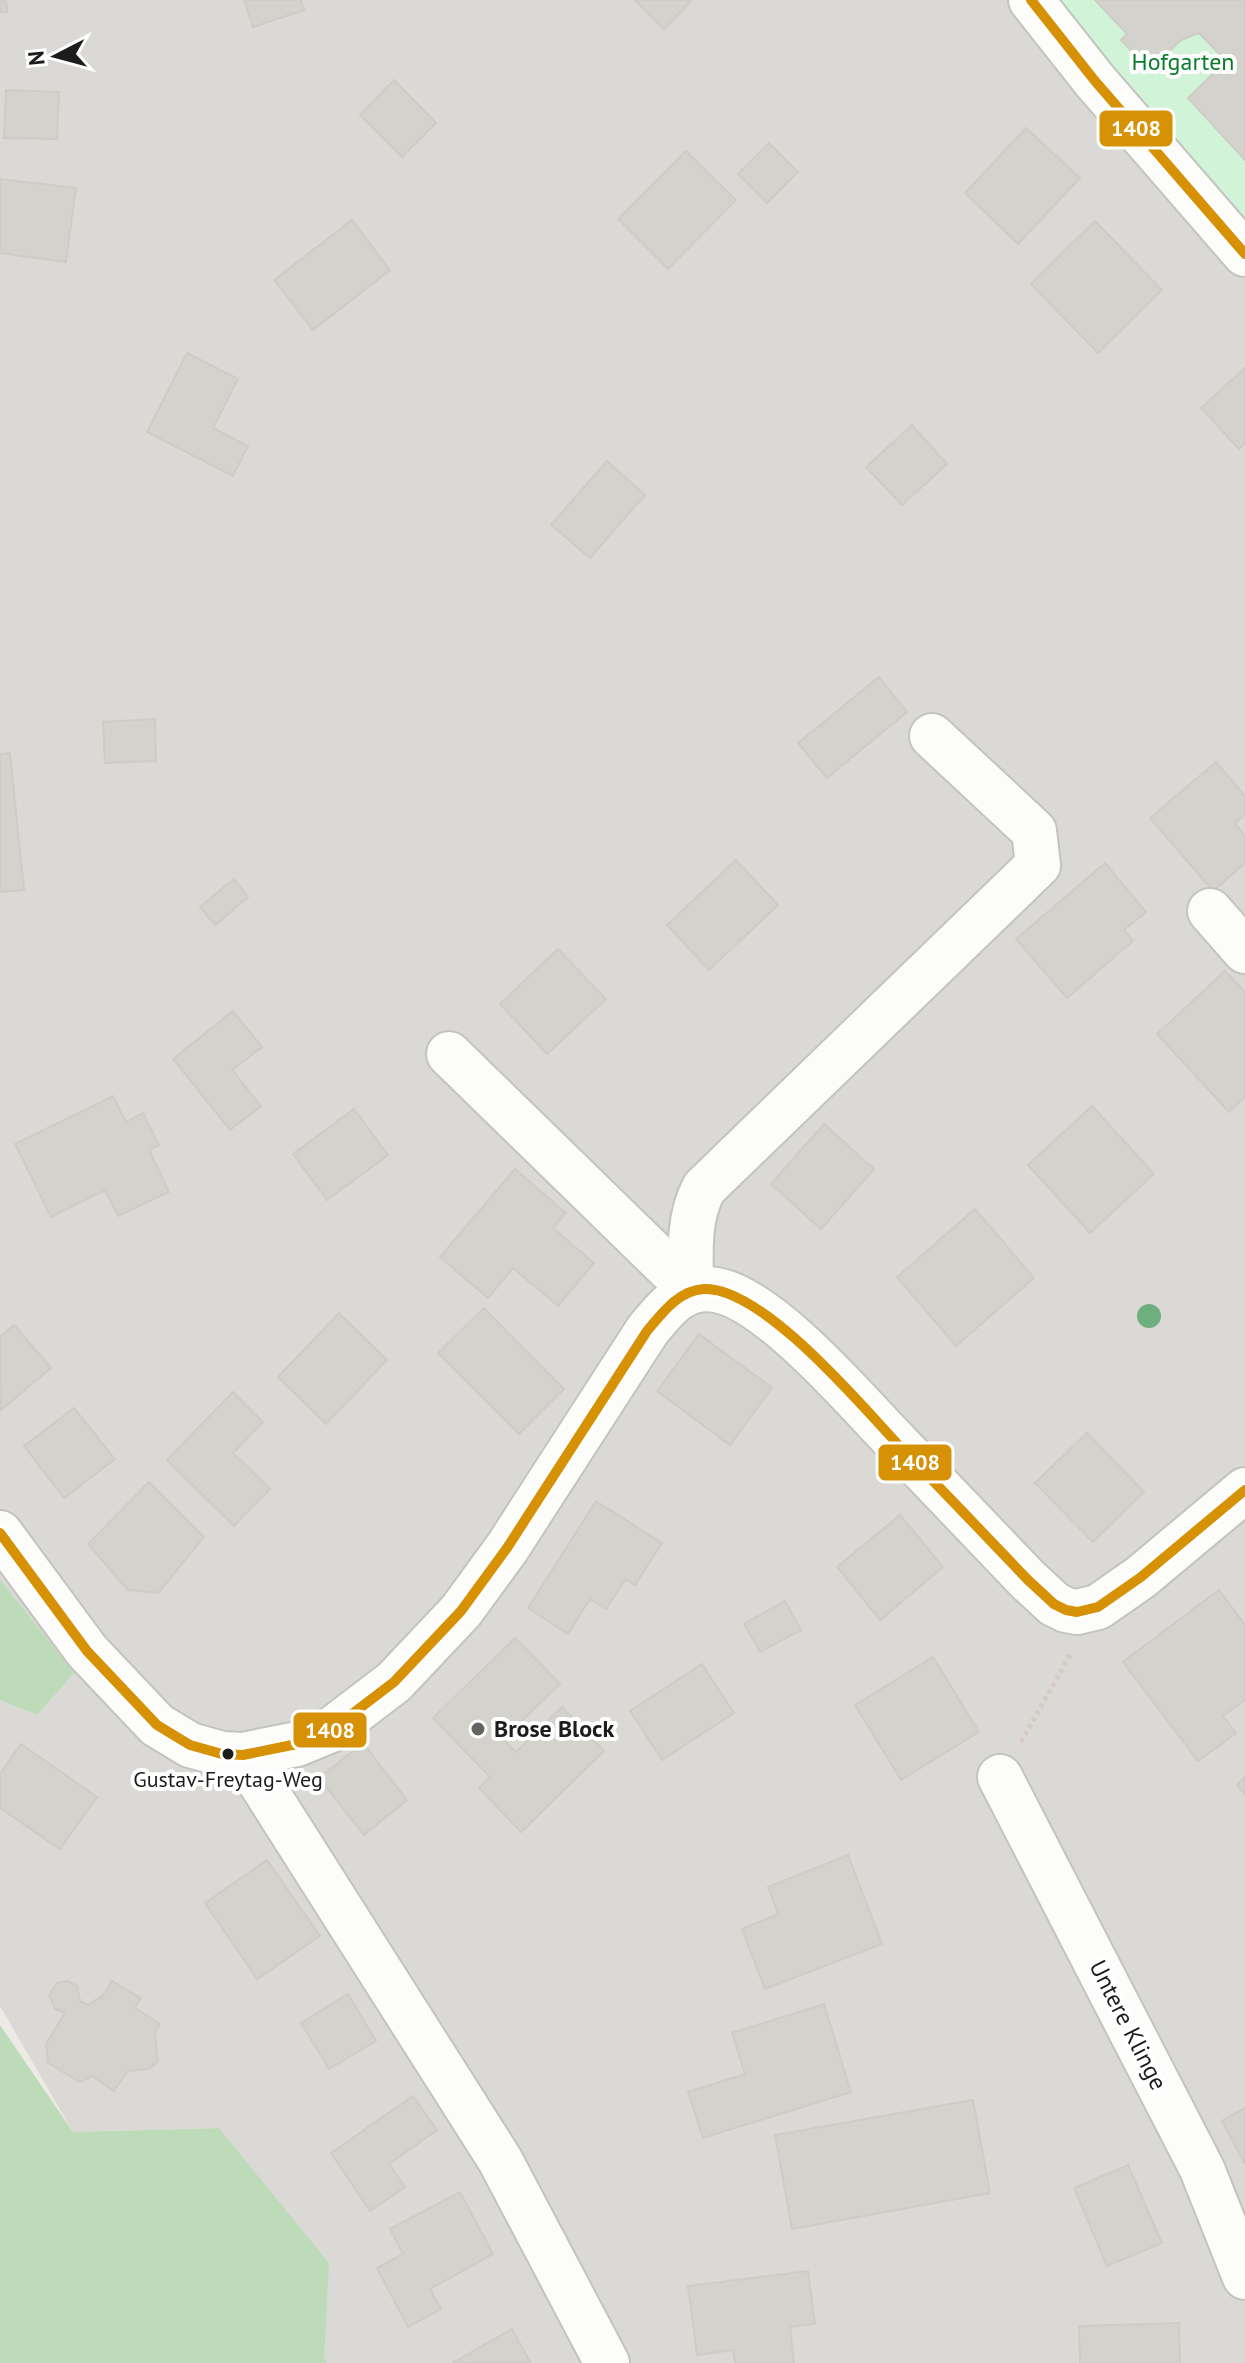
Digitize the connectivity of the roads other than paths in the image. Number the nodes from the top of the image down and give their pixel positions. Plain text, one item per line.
1 (1031, 0) edge
2 (1245, 254) edge
3 (932, 736) dead end
4 (1210, 911) dead end
5 (1245, 951) edge
6 (449, 1054) dead end
7 (691, 1290) junction
8 (1245, 1490) edge
9 (0, 1533) edge
10 (243, 1755) junction
11 (1000, 1777) road end
12 (1245, 2277) edge
13 (607, 2363) edge

1 - 2 street
3 - 7 street
4 - 5 street
6 - 7 street
7 - 8 street
7 - 10 street
9 - 10 street
10 - 13 street
11 - 12 street, Untere Klinge

